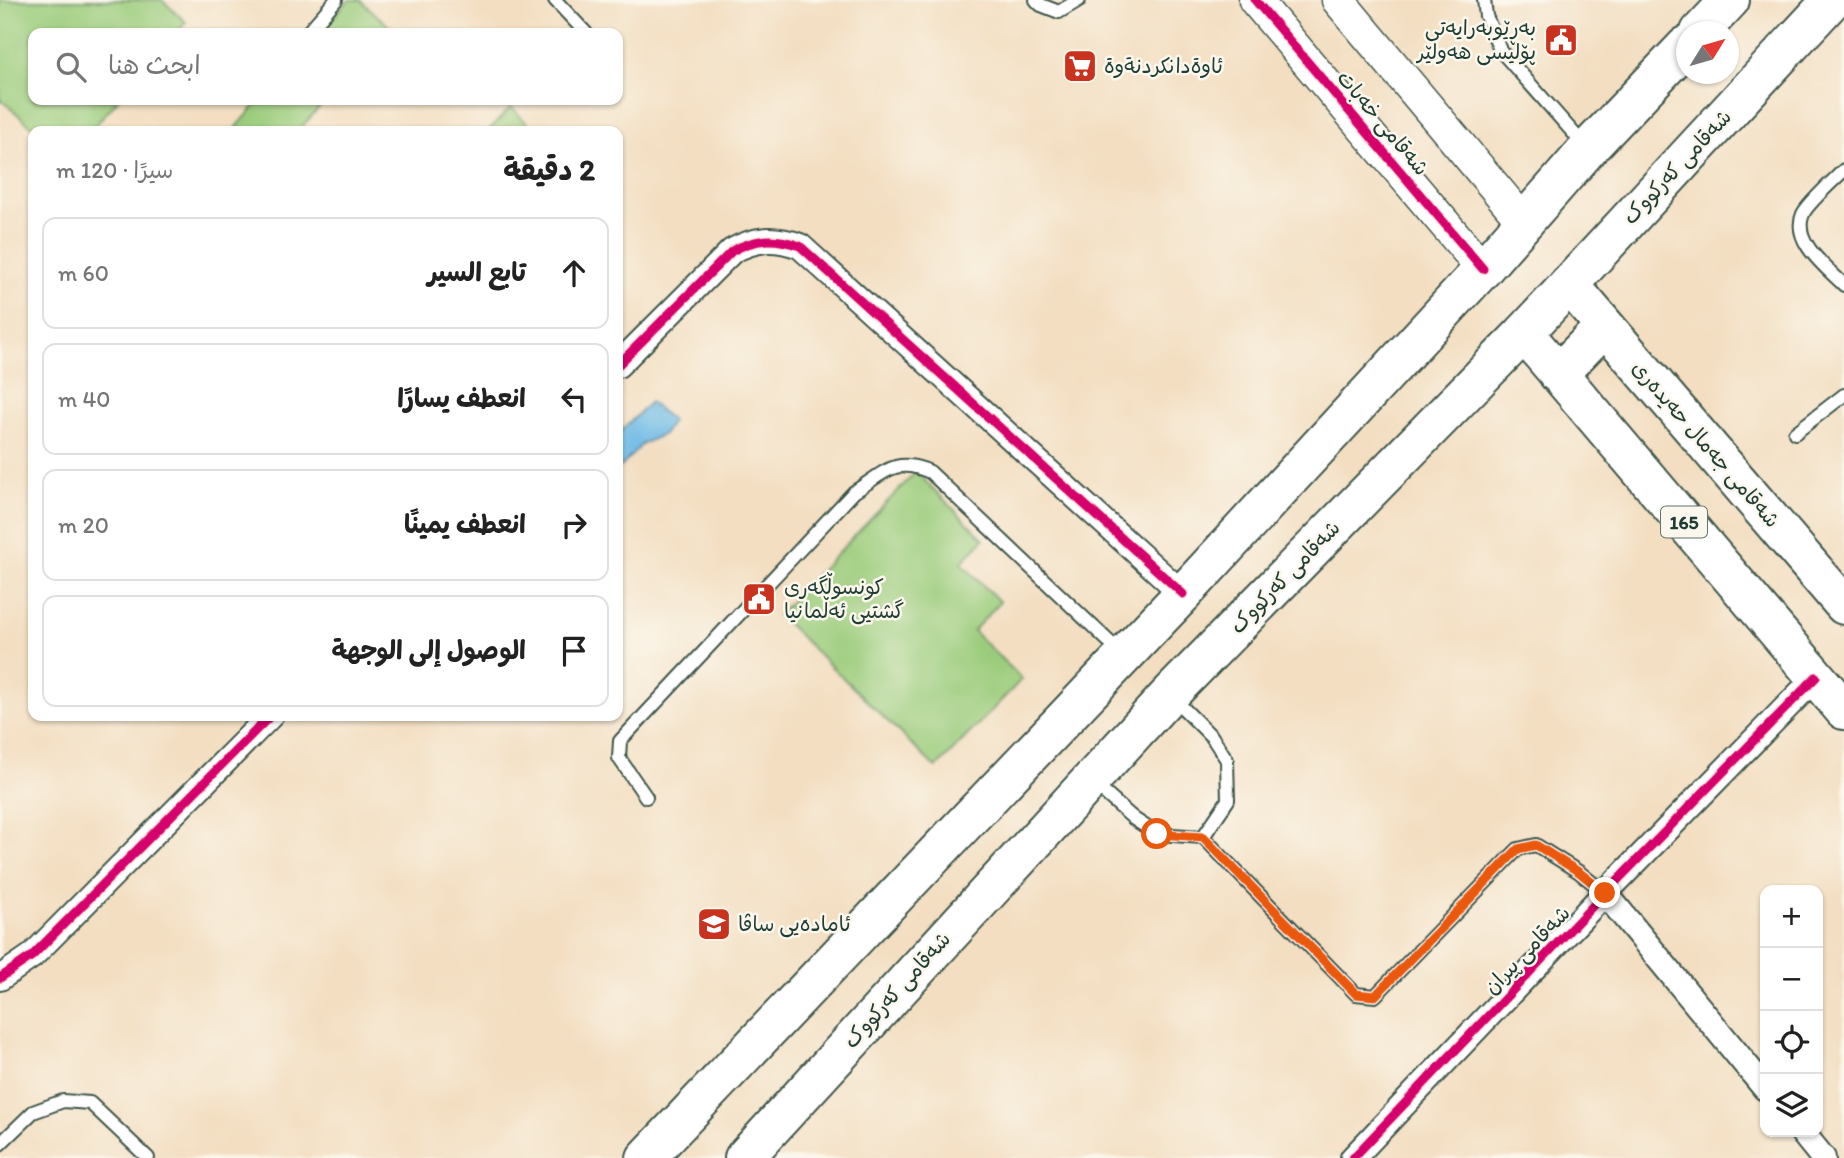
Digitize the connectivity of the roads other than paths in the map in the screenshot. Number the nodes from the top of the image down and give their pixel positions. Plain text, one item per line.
1 (336, 0) edge
2 (555, 0) edge
3 (1036, 0) edge
4 (1079, 0) edge
5 (1255, 0) edge
6 (1338, 0) edge
7 (1485, 0) edge
8 (1730, 0) edge
9 (1832, 0) edge
10 (1710, 21) edge
11 (311, 28) edge
12 (581, 28) edge
13 (1676, 57) edge
14 (1588, 149) junction
15 (1844, 170) edge
16 (1524, 222) junction
17 (1483, 269) junction
18 (1569, 284) junction
19 (1844, 285) edge
20 (1605, 326) junction
21 (1524, 334) junction
22 (623, 360) edge
23 (1558, 374) junction
24 (1844, 395) edge
25 (1795, 433) dead end
26 (1183, 594) junction
27 (1844, 605) edge
28 (1124, 656) junction
29 (1816, 677) junction
30 (1170, 695) junction
31 (1844, 710) edge
32 (265, 721) edge
33 (1089, 780) junction
34 (646, 797) dead end
35 (1203, 837) junction
36 (1605, 893) junction
37 (0, 978) edge
38 (1760, 1082) edge
39 (0, 1144) edge
40 (148, 1158) edge
41 (646, 1158) edge
42 (744, 1158) edge
43 (1353, 1158) edge

1 - 11 lane
2 - 12 lane
3 - 4 lane
5 - 17 street, شەقامی خەبات
6 - 16 street
7 - 14 lane
8 - 10 main road
9 - 18 main road, شەقامی کەرکووک
13 - 14 main road
14 - 16 main road
15 - 19 lane
16 - 17 main road
17 - 26 main road
18 - 20 main road, شەقامی جەمال حەیدەری
18 - 21 main road, شەقامی کەرکووک
20 - 23 main road
20 - 27 main road, شەقامی جەمال حەیدەری
21 - 23 main road, 165
21 - 30 main road, شەقامی کەرکووک
22 - 26 street
23 - 29 main road, 165
24 - 25 lane
26 - 28 main road
28 - 34 lane
28 - 41 main road
29 - 31 main road, 165
29 - 36 street, شەقامی پیران
30 - 33 main road, شەقامی کەرکووک
30 - 35 lane
32 - 37 street
33 - 35 lane
33 - 42 main road, شەقامی کەرکووک
35 - 36 lane
36 - 38 street
36 - 43 street, شەقامی پیران
39 - 40 lane

